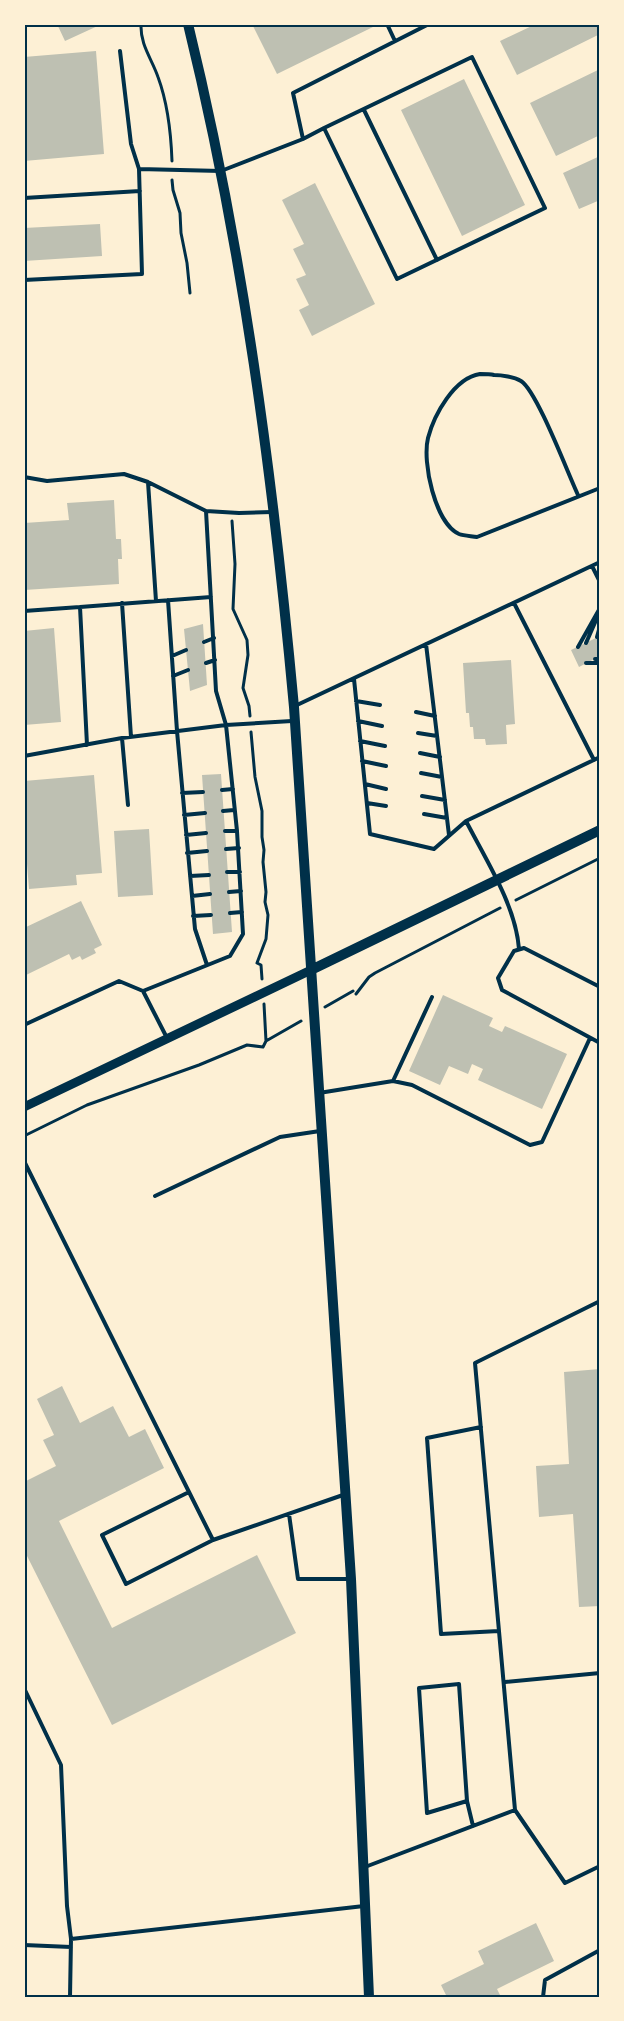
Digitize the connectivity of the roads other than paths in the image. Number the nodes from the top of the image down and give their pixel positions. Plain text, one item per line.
1 (188, 24) edge
2 (387, 24) edge
3 (429, 24) edge
4 (395, 41) junction
5 (120, 51) dead end
6 (364, 109) junction
7 (324, 128) junction
8 (303, 139) junction
9 (139, 169) junction
10 (221, 171) junction
11 (140, 191) junction
12 (24, 198) edge
13 (437, 260) junction
14 (24, 280) edge
15 (24, 477) edge
16 (148, 482) junction
17 (600, 488) edge
18 (578, 495) junction
19 (206, 511) junction
20 (275, 511) junction
21 (600, 562) edge
22 (592, 566) junction
23 (600, 582) edge
24 (211, 597) junction
25 (168, 600) junction
26 (156, 601) junction
27 (122, 603) junction
28 (514, 603) junction
29 (80, 606) junction
30 (600, 610) edge
31 (24, 611) edge
32 (600, 626) edge
33 (597, 637) dead end
34 (214, 638) junction
35 (204, 642) dead end
36 (586, 643) dead end
37 (426, 644) junction
38 (578, 647) dead end
39 (186, 650) dead end
40 (172, 656) junction
41 (214, 660) junction
42 (598, 660) edge
43 (206, 663) dead end
44 (586, 663) dead end
45 (188, 670) dead end
46 (173, 676) junction
47 (354, 679) junction
48 (356, 701) junction
49 (380, 705) dead end
50 (294, 707) junction
51 (416, 712) dead end
52 (435, 716) junction
53 (294, 720) junction
54 (358, 721) junction
55 (226, 725) junction
56 (382, 726) dead end
57 (177, 731) junction
58 (418, 733) dead end
59 (437, 736) junction
60 (131, 737) junction
61 (122, 738) junction
62 (360, 741) junction
63 (87, 745) junction
64 (385, 746) dead end
65 (420, 753) dead end
66 (24, 756) edge
67 (440, 757) junction
68 (600, 757) edge
69 (594, 760) junction
70 (362, 761) junction
71 (386, 766) dead end
72 (421, 772) dead end
73 (442, 777) junction
74 (365, 784) junction
75 (233, 789) junction
76 (386, 789) dead end
77 (222, 790) dead end
78 (203, 792) dead end
79 (182, 793) junction
80 (422, 796) dead end
81 (445, 800) junction
82 (367, 802) junction
83 (128, 805) dead end
84 (386, 806) dead end
85 (235, 810) junction
86 (223, 811) dead end
87 (205, 813) dead end
88 (424, 814) dead end
89 (184, 815) junction
90 (447, 818) junction
91 (466, 821) junction
92 (600, 830) edge
93 (225, 831) dead end
94 (237, 831) junction
95 (206, 833) dead end
96 (186, 835) junction
97 (449, 836) junction
98 (239, 848) junction
99 (226, 849) dead end
100 (207, 851) dead end
101 (188, 853) junction
102 (240, 872) junction
103 (227, 873) dead end
104 (209, 875) dead end
105 (190, 876) junction
106 (496, 882) junction
107 (241, 891) junction
108 (229, 892) dead end
109 (210, 894) dead end
110 (192, 896) junction
111 (242, 912) junction
112 (230, 913) dead end
113 (211, 915) dead end
114 (193, 916) junction
115 (519, 949) junction
116 (207, 965) junction
117 (311, 970) junction
118 (600, 987) edge
119 (143, 991) junction
120 (432, 997) dead end
121 (24, 1025) edge
122 (590, 1038) junction
123 (167, 1039) junction
124 (600, 1043) edge
125 (393, 1081) junction
126 (319, 1094) junction
127 (24, 1107) edge
128 (321, 1131) junction
129 (24, 1161) edge
130 (155, 1196) dead end
131 (600, 1300) edge
132 (481, 1427) junction
133 (189, 1492) junction
134 (345, 1494) junction
135 (289, 1514) junction
136 (213, 1540) junction
137 (351, 1579) junction
138 (499, 1631) junction
139 (600, 1673) edge
140 (505, 1682) junction
141 (24, 1688) edge
142 (467, 1801) junction
143 (515, 1810) junction
144 (473, 1826) junction
145 (600, 1866) edge
146 (364, 1867) junction
147 (364, 1906) junction
148 (71, 1939) junction
149 (24, 1945) edge
150 (71, 1947) junction
151 (600, 1950) edge
152 (70, 1997) edge
153 (369, 1997) edge
154 (543, 1997) edge

1 - 10 main road
2 - 4 lane
3 - 4 lane
4 - 8 lane
5 - 9 lane
6 - 7 lane
6 - 13 lane
6 - 13 lane
7 - 8 lane
7 - 13 lane
8 - 10 lane
9 - 10 lane
9 - 11 lane
10 - 20 main road
11 - 12 lane
11 - 14 lane
15 - 16 lane
16 - 19 lane
16 - 26 lane
17 - 18 lane
18 - 18 lane
19 - 20 lane
19 - 24 lane
20 - 50 main road
21 - 22 lane
22 - 23 lane
22 - 28 lane
24 - 25 lane
24 - 34 lane
25 - 26 lane
25 - 40 lane
26 - 27 lane
27 - 29 lane
27 - 60 lane
28 - 37 lane
28 - 69 lane
29 - 31 lane
29 - 63 lane
30 - 36 lane
30 - 38 lane
32 - 33 lane
34 - 35 lane
34 - 41 lane
37 - 47 lane
37 - 52 lane
39 - 40 lane
40 - 46 lane
41 - 43 lane
41 - 55 lane
42 - 44 lane
45 - 46 lane
46 - 57 lane
47 - 48 lane
47 - 50 lane
48 - 49 lane
48 - 54 lane
50 - 53 main road
51 - 52 lane
52 - 59 lane
53 - 55 lane
53 - 117 main road
54 - 56 lane
54 - 62 lane
55 - 57 lane
55 - 75 lane
57 - 60 lane
57 - 79 lane
58 - 59 lane
59 - 67 lane
60 - 61 lane
61 - 63 lane
61 - 83 lane
62 - 64 lane
62 - 70 lane
63 - 66 lane
65 - 67 lane
67 - 73 lane
68 - 69 lane
69 - 91 lane
70 - 71 lane
70 - 74 lane
72 - 73 lane
73 - 81 lane
74 - 76 lane
74 - 82 lane
75 - 77 lane
75 - 85 lane
78 - 79 lane
79 - 89 lane
80 - 81 lane
81 - 90 lane
82 - 84 lane
82 - 97 lane
85 - 86 lane
85 - 94 lane
87 - 89 lane
88 - 90 lane
89 - 96 lane
90 - 97 lane
91 - 97 lane
91 - 106 lane
92 - 106 main road
93 - 94 lane
94 - 98 lane
95 - 96 lane
96 - 101 lane
98 - 99 lane
98 - 102 lane
100 - 101 lane
101 - 105 lane
102 - 103 lane
102 - 107 lane
104 - 105 lane
105 - 110 lane
106 - 115 lane
106 - 117 main road
107 - 108 lane
107 - 111 lane
109 - 110 lane
110 - 114 lane
111 - 112 lane
111 - 116 lane
113 - 114 lane
114 - 116 lane
115 - 118 lane
115 - 122 lane
116 - 119 lane
117 - 123 street
117 - 126 main road
119 - 121 lane
119 - 123 lane
120 - 125 lane
122 - 124 lane
122 - 125 lane
123 - 127 street
125 - 126 lane
126 - 128 main road
128 - 130 lane
128 - 134 main road
129 - 133 lane
131 - 132 lane
132 - 138 lane
132 - 138 lane
133 - 136 lane
133 - 136 lane
134 - 135 lane
134 - 137 main road
135 - 136 lane
135 - 137 lane
137 - 146 main road
138 - 140 lane
139 - 140 lane
140 - 143 lane
141 - 148 lane
142 - 142 lane
142 - 144 lane
143 - 144 lane
143 - 145 lane
144 - 146 lane
146 - 147 main road
147 - 148 lane
147 - 153 main road
148 - 150 lane
149 - 150 lane
150 - 152 lane
151 - 154 lane

